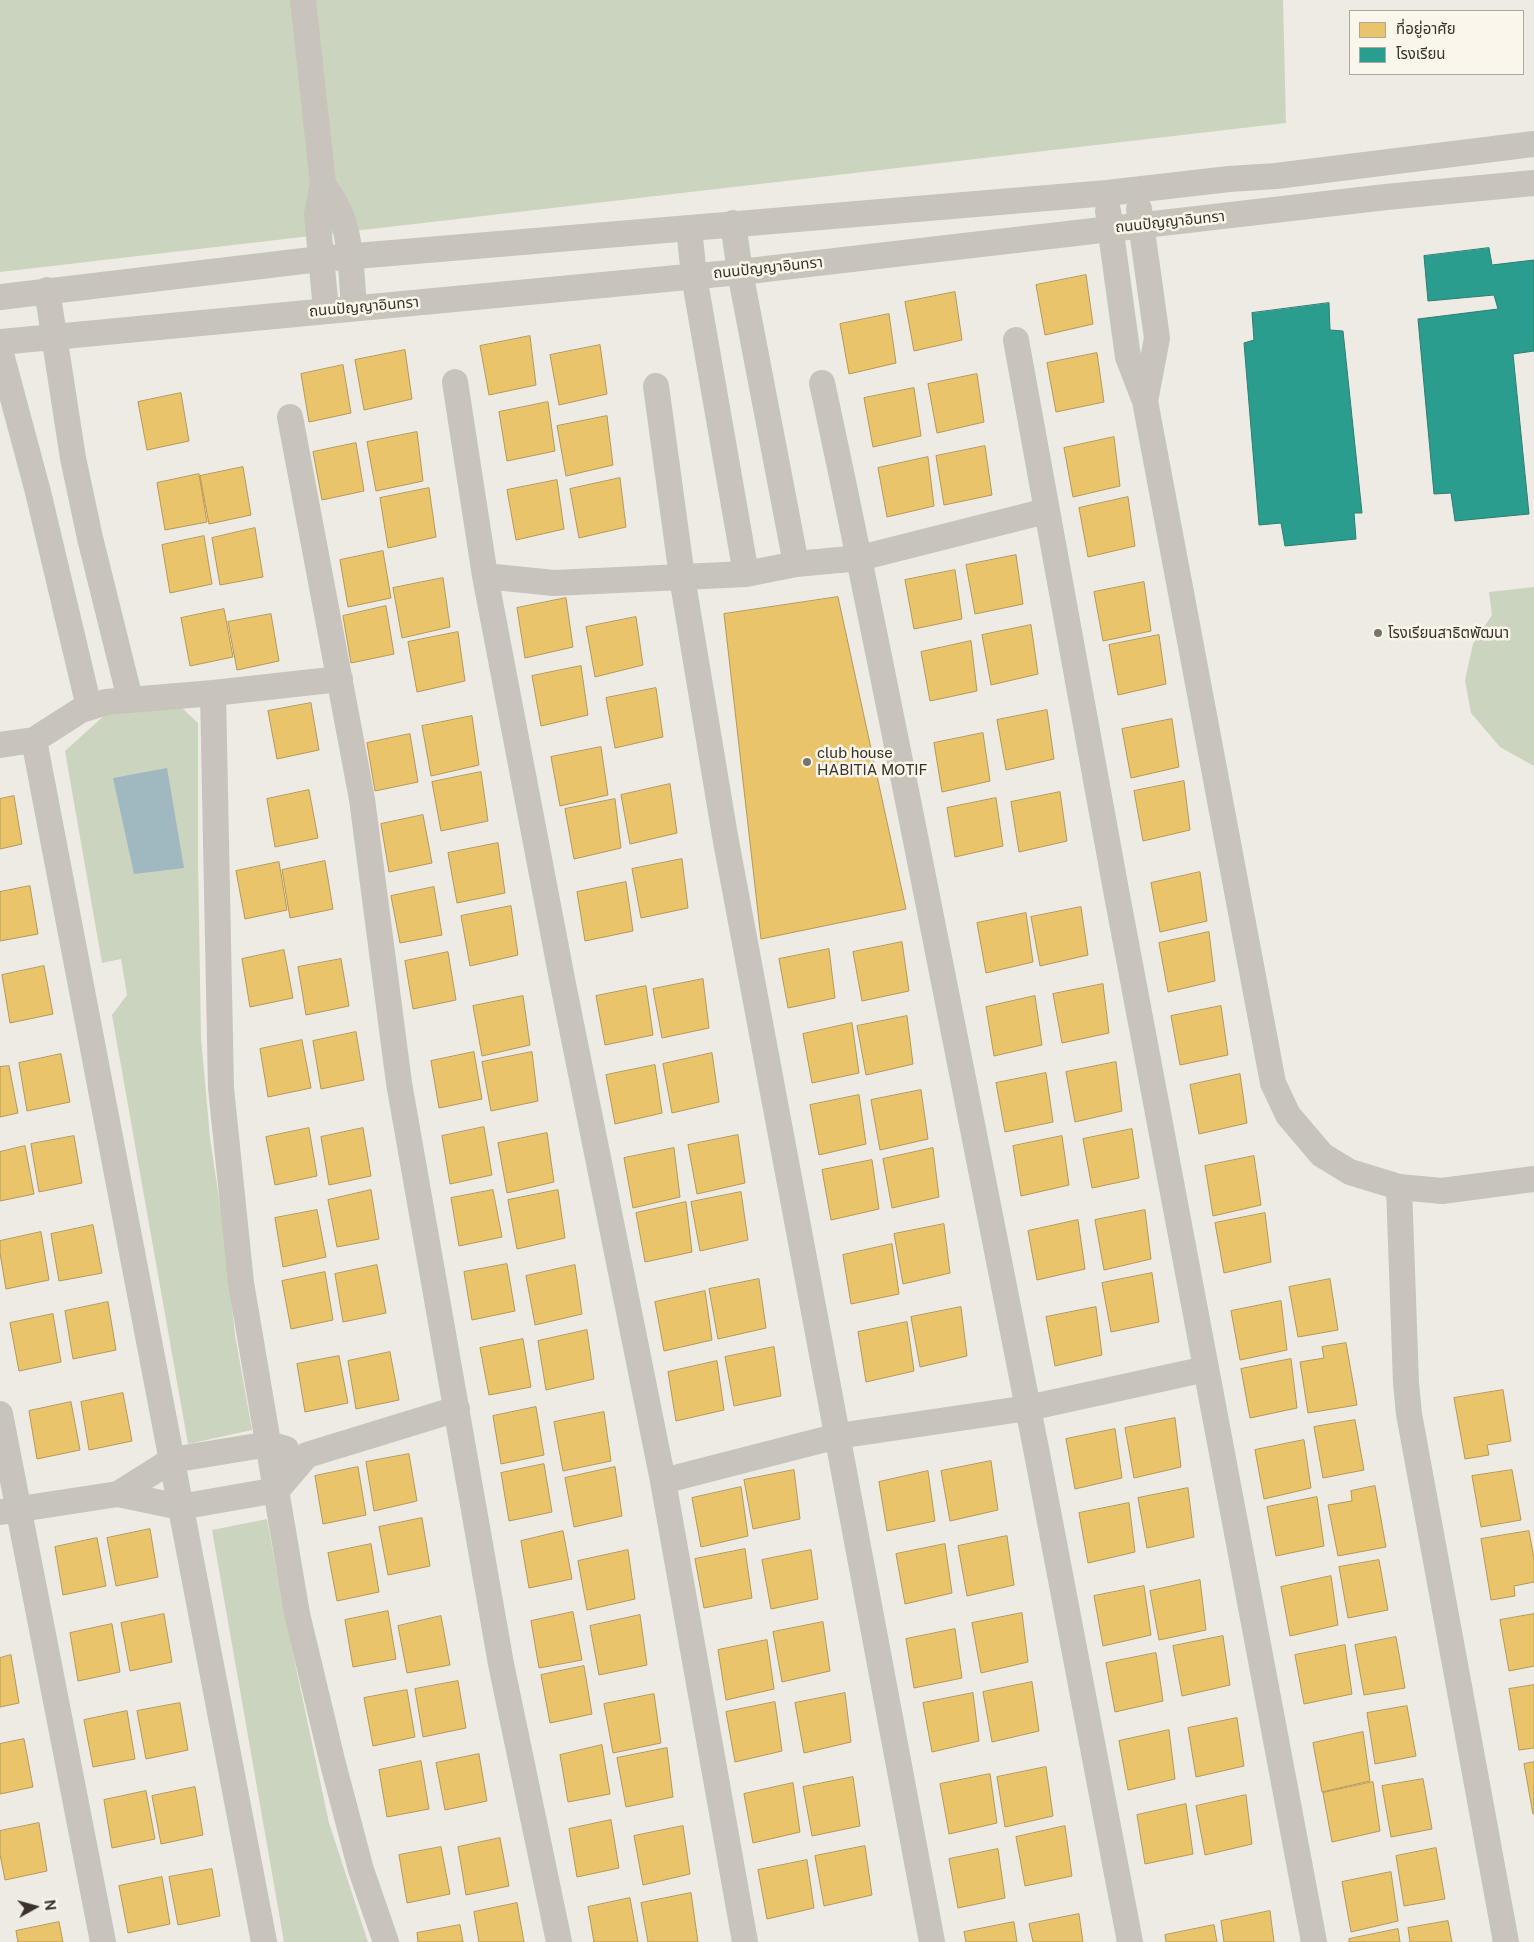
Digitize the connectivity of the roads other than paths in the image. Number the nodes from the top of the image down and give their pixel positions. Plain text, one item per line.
1 (303, 0) edge
2 (1534, 144) edge
3 (1534, 183) edge
4 (323, 184) junction
5 (1138, 190) junction
6 (1106, 193) junction
7 (733, 223) junction
8 (1140, 226) junction
9 (689, 228) junction
10 (1110, 228) junction
11 (349, 258) junction
12 (320, 259) junction
13 (740, 272) junction
14 (694, 276) junction
15 (47, 290) junction
16 (0, 297) edge
17 (354, 308) junction
18 (326, 310) junction
19 (53, 337) junction
20 (1016, 340) dead end
21 (0, 342) edge
22 (0, 350) edge
23 (455, 382) dead end
24 (822, 383) dead end
25 (656, 386) dead end
26 (1145, 401) junction
27 (290, 417) dead end
28 (1046, 510) junction
29 (90, 538) junction
30 (52, 549) junction
31 (860, 558) junction
32 (796, 564) junction
33 (746, 574) junction
34 (485, 576) junction
35 (682, 577) junction
36 (340, 679) junction
37 (213, 693) junction
38 (130, 699) junction
39 (89, 707) junction
40 (34, 740) junction
41 (0, 746) edge
42 (1534, 1179) edge
43 (1399, 1187) junction
44 (1206, 1369) junction
45 (1028, 1408) junction
46 (458, 1409) junction
47 (0, 1414) edge
48 (838, 1436) junction
49 (269, 1444) junction
50 (306, 1455) junction
51 (172, 1460) junction
52 (663, 1481) junction
53 (277, 1490) junction
54 (118, 1494) junction
55 (180, 1507) junction
56 (9, 1511) edge
57 (102, 1942) edge
58 (264, 1942) edge
59 (386, 1942) edge
60 (560, 1942) edge
61 (745, 1942) edge
62 (932, 1942) edge
63 (1130, 1942) edge
64 (1314, 1942) edge
65 (1506, 1942) edge

1 - 4 street
2 - 5 street
3 - 8 street, ถนนปัญญาอินทรา
4 - 11 street
4 - 12 street
5 - 6 street
5 - 8 street
6 - 7 street
6 - 10 street
7 - 9 street
7 - 13 street
8 - 10 street, ถนนปัญญาอินทรา
8 - 26 street
9 - 11 street
9 - 14 street
10 - 13 street, ถนนปัญญาอินทรา
10 - 26 street
11 - 12 street
11 - 17 street
12 - 15 street
12 - 18 street
13 - 14 street, ถนนปัญญาอินทรา
13 - 32 street
14 - 17 street, ถนนปัญญาอินทรา
14 - 33 street
15 - 16 street
15 - 19 street
17 - 18 street, ถนนปัญญาอินทรา
18 - 19 street, ถนนปัญญาอินทรา
19 - 21 street, ถนนปัญญาอินทรา
19 - 29 street
20 - 28 street
22 - 30 street
23 - 34 street
24 - 31 street
25 - 35 street
26 - 43 street
27 - 36 street
28 - 31 street
28 - 44 street
29 - 30 street
29 - 38 street
30 - 39 street
31 - 32 street
31 - 45 street
32 - 33 street
33 - 35 street
34 - 35 street
34 - 52 street
35 - 48 street
36 - 37 street
36 - 46 street
37 - 38 street
37 - 49 street
38 - 39 street
39 - 40 street
40 - 41 street
40 - 51 street
42 - 43 street
43 - 65 street
44 - 45 street
44 - 64 street
45 - 48 street
45 - 63 street
46 - 50 street
46 - 60 street
47 - 56 street
48 - 52 street
48 - 62 street
49 - 50 street
49 - 51 street
49 - 53 street
50 - 53 street
51 - 54 street
51 - 55 street
52 - 61 street
53 - 55 street
53 - 59 street
54 - 55 street
54 - 56 street
55 - 58 street
56 - 57 street

